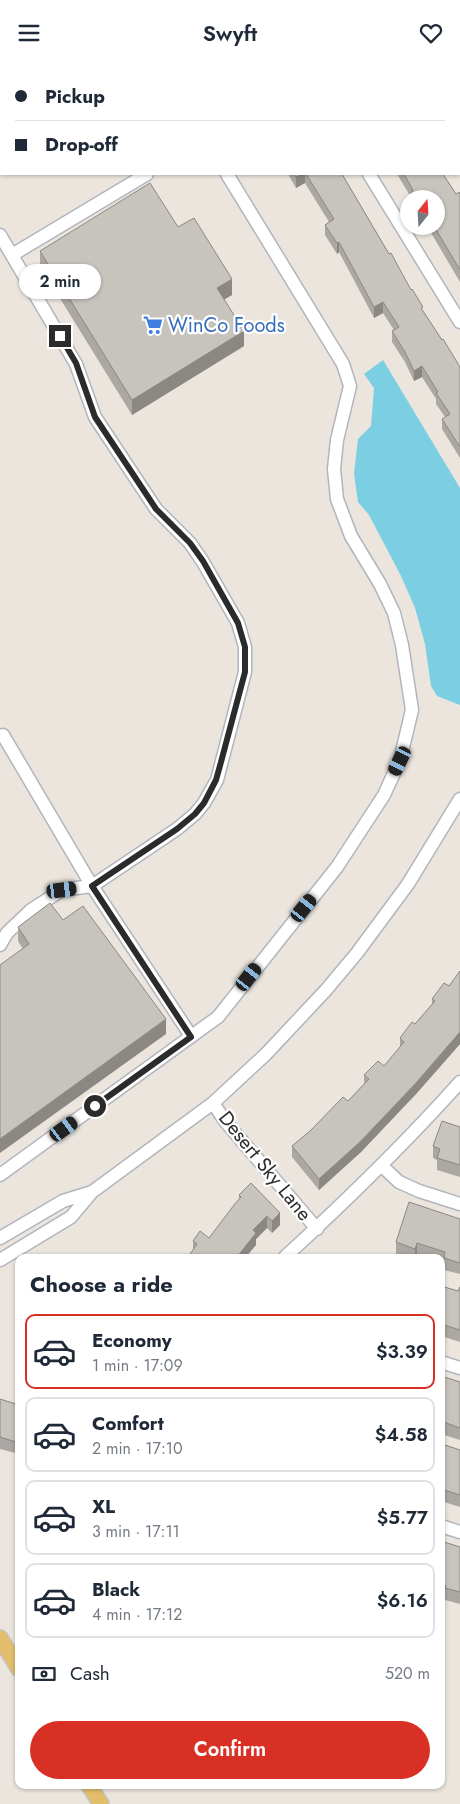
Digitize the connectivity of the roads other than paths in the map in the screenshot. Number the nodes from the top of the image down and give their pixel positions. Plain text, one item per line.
1 (145, 175) edge
2 (228, 175) edge
3 (370, 175) edge
4 (0, 235) edge
5 (12, 255) junction
6 (460, 322) edge
7 (3, 735) dead end
8 (460, 799) edge
9 (92, 886) junction
10 (0, 945) edge
11 (191, 1037) junction
12 (460, 1082) edge
13 (213, 1103) junction
14 (382, 1166) junction
15 (0, 1175) edge
16 (92, 1192) junction
17 (460, 1204) edge
18 (316, 1229) junction
19 (0, 1238) edge
20 (288, 1254) edge
21 (0, 1260) edge
22 (445, 1362) edge
23 (460, 1367) edge
24 (445, 1527) edge
25 (460, 1532) edge
26 (0, 1637) edge
27 (15, 1662) edge
28 (92, 1789) edge
29 (101, 1804) edge

1 - 5 street
2 - 11 street
3 - 6 street
4 - 5 street
5 - 9 street
7 - 9 street
8 - 13 street
9 - 10 street
9 - 11 street
11 - 15 street
12 - 14 street
13 - 16 street
13 - 18 street, Desert Sky Lane
14 - 17 street
14 - 18 street
16 - 19 street
16 - 21 street
18 - 20 street
22 - 23 street
24 - 25 street
26 - 27 main road
28 - 29 main road

